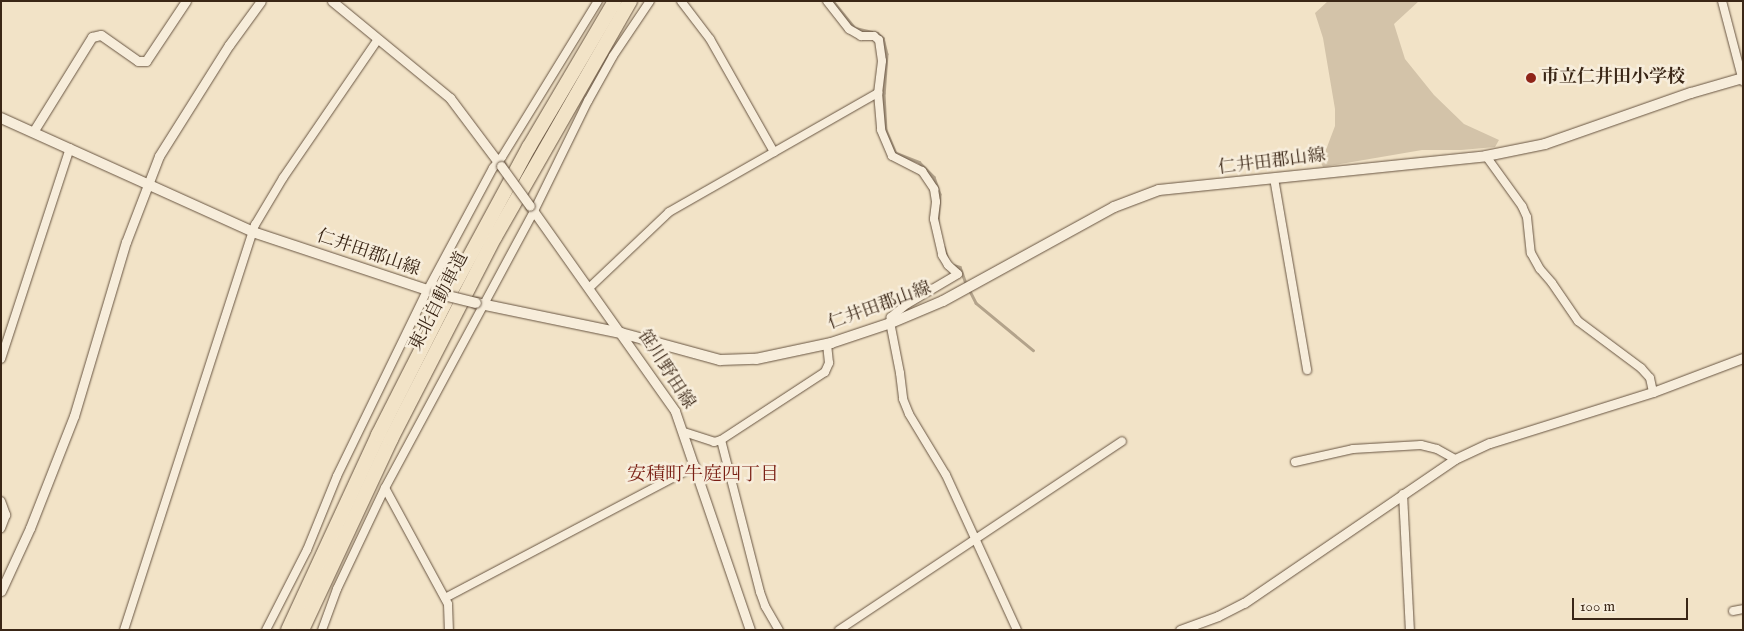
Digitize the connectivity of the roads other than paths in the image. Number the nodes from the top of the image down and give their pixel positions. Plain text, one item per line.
1 (186, 1) edge
2 (261, 1) edge
3 (332, 1) edge
4 (598, 1) edge
5 (615, 1) edge
6 (630, 1) edge
7 (650, 1) edge
8 (681, 1) edge
9 (827, 1) edge
10 (1722, 1) edge
11 (378, 39) junction
12 (1742, 79) edge
13 (878, 93) junction
14 (1, 118) edge
15 (34, 132) junction
16 (70, 148) junction
17 (774, 152) junction
18 (1486, 156) junction
19 (499, 164) junction
20 (1274, 178) junction
21 (147, 185) junction
22 (532, 208) junction
23 (253, 232) junction
24 (589, 288) junction
25 (431, 292) junction
26 (480, 304) junction
27 (891, 324) junction
28 (621, 333) junction
29 (827, 344) junction
30 (1743, 358) edge
31 (1, 359) edge
32 (1307, 370) dead end
33 (1653, 392) junction
34 (684, 432) junction
35 (721, 440) junction
36 (1122, 442) dead end
37 (1454, 460) junction
38 (1295, 462) dead end
39 (696, 466) junction
40 (385, 488) junction
41 (1403, 494) junction
42 (1, 501) edge
43 (1, 528) edge
44 (975, 541) junction
45 (1, 591) edge
46 (445, 598) junction
47 (1743, 609) edge
48 (1733, 611) dead end
49 (124, 630) edge
50 (266, 630) edge
51 (288, 630) edge
52 (302, 630) edge
53 (322, 630) edge
54 (449, 630) edge
55 (750, 630) edge
56 (779, 630) edge
57 (839, 630) edge
58 (1017, 630) edge
59 (1180, 630) edge
60 (1410, 630) edge

1 - 15 street
2 - 21 street
3 - 11 street, 笹川野田線
4 - 19 street
5 - 51 highway, 東北自動車道
6 - 52 highway, 東北自動車道
7 - 22 street
8 - 17 street
9 - 13 street
10 - 12 street
11 - 19 street, 笹川野田線
11 - 23 street
12 - 18 main road, 仁井田郡山線
13 - 17 street
13 - 27 street
14 - 15 main road, 仁井田郡山線
15 - 16 main road, 仁井田郡山線
16 - 21 main road, 仁井田郡山線
16 - 31 street
17 - 24 street
18 - 20 main road, 仁井田郡山線
18 - 33 street
19 - 22 street, 笹川野田線, bridge
19 - 25 street
20 - 27 main road, 仁井田郡山線
20 - 32 street
21 - 23 main road, 仁井田郡山線
21 - 45 street
22 - 24 street, 笹川野田線
22 - 26 street
23 - 25 main road, 仁井田郡山線
23 - 49 street
24 - 28 street, 笹川野田線
25 - 26 main road, 仁井田郡山線, bridge
25 - 50 street
26 - 28 main road, 仁井田郡山線
26 - 40 street
27 - 29 main road, 仁井田郡山線
27 - 44 street
28 - 29 main road, 仁井田郡山線
28 - 34 street, 笹川野田線
29 - 35 street
30 - 33 street
33 - 37 street
34 - 35 street
34 - 39 street, 笹川野田線
35 - 56 street
36 - 44 street
37 - 38 street
37 - 41 street
39 - 46 street
39 - 55 street, 笹川野田線
40 - 46 street
40 - 53 street
41 - 59 street
41 - 60 street
42 - 43 street
44 - 57 street
44 - 58 street
46 - 54 street
47 - 48 street

